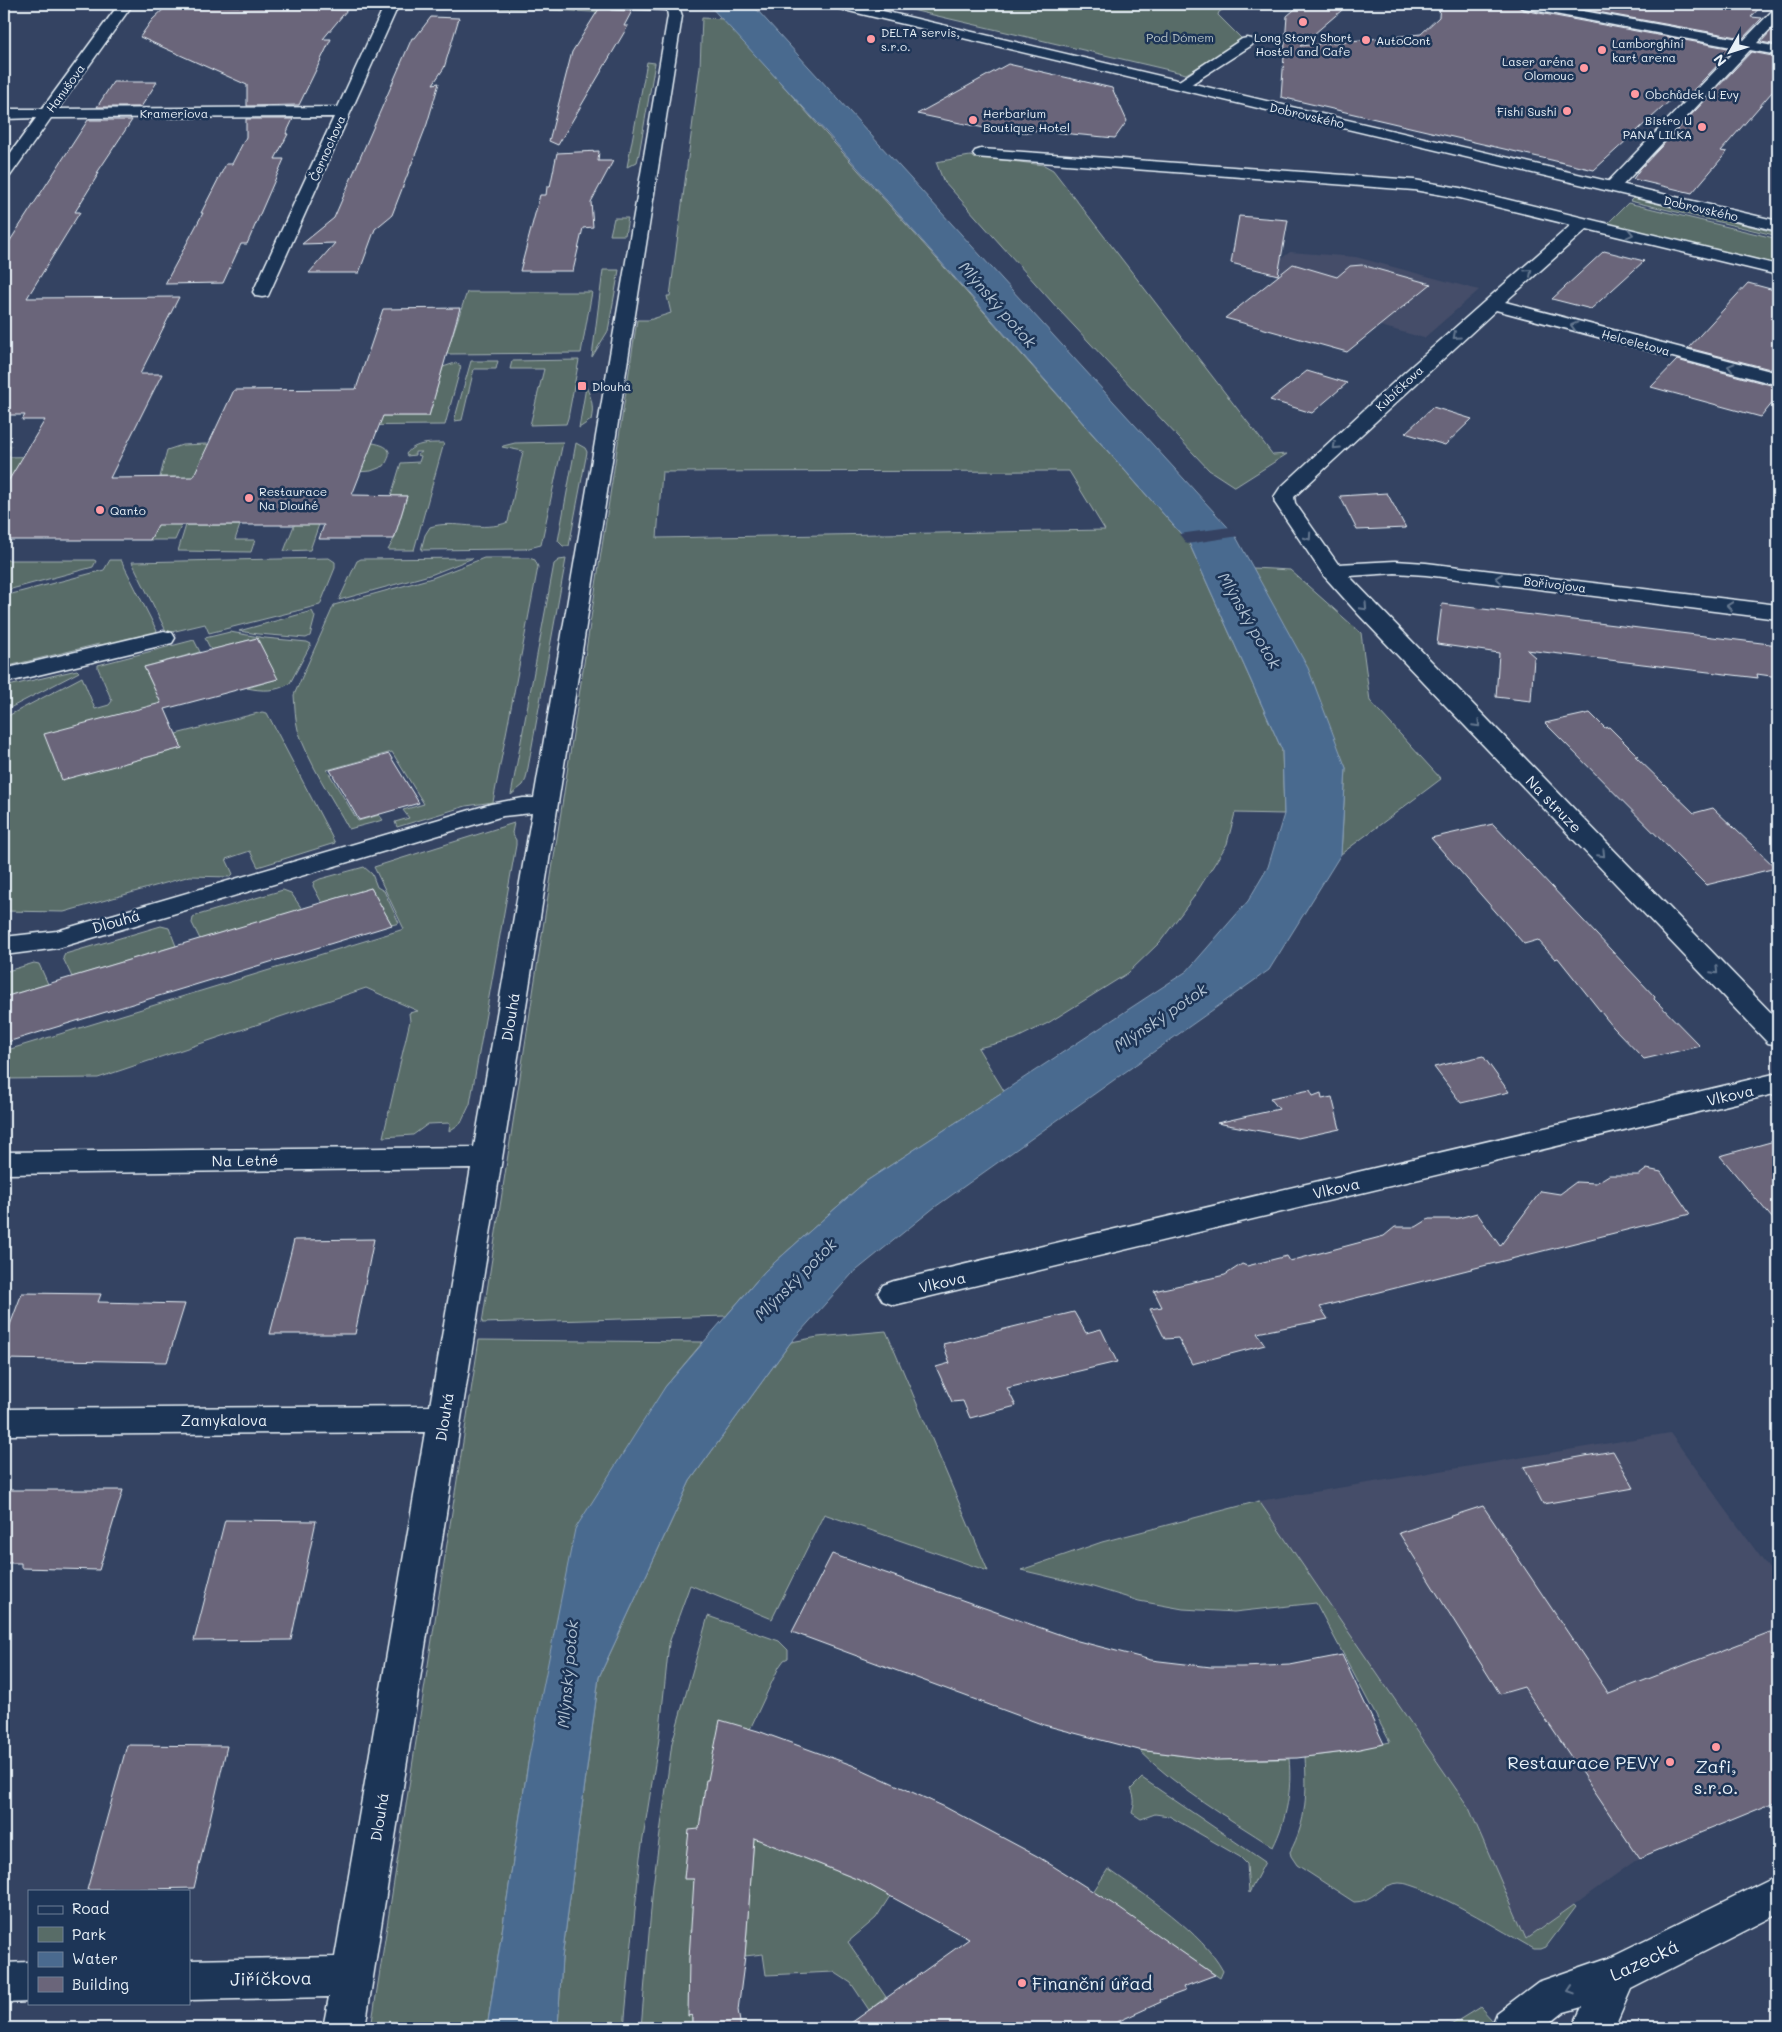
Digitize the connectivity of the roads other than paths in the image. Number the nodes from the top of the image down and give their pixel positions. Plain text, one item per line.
1 (126, 4) edge
2 (392, 4) edge
3 (611, 4) edge
4 (836, 4) edge
5 (1523, 4) edge
6 (672, 5) edge
7 (1778, 13) edge
8 (1247, 42) dead end
9 (1747, 45) junction
10 (1778, 51) edge
11 (1180, 85) junction
12 (343, 112) junction
13 (4, 114) edge
14 (45, 114) junction
15 (981, 154) dead end
16 (4, 173) edge
17 (1612, 187) junction
18 (1583, 223) junction
19 (1778, 226) edge
20 (1778, 270) edge
21 (262, 292) dead end
22 (1493, 304) junction
23 (1778, 379) edge
24 (1332, 571) junction
25 (1778, 612) edge
26 (164, 638) dead end
27 (4, 676) edge
28 (545, 806) junction
29 (4, 946) edge
30 (1778, 1036) edge
31 (1778, 1083) edge
32 (487, 1157) junction
33 (4, 1163) edge
34 (894, 1293) dead end
35 (444, 1419) junction
36 (4, 1422) edge
37 (1778, 1894) edge
38 (1617, 1975) junction
39 (353, 1977) junction
40 (190, 1980) edge
41 (28, 1982) edge
42 (4, 1983) edge
43 (344, 2028) edge
44 (1512, 2028) edge
45 (1593, 2028) edge

1 - 14 street, Hanušova
2 - 12 street, Černochova
3 - 6 street
4 - 11 street, Dobrovského
5 - 9 street
6 - 28 street, Dlouhá
7 - 9 street
8 - 11 street
9 - 10 street
9 - 17 street
11 - 17 street, Dobrovského
12 - 14 street, Krameriova
12 - 21 street, Černochova
13 - 14 street, Krameriova
14 - 16 street, Hanušova
15 - 18 street
17 - 19 street, Dobrovského
18 -> 20 street
22 -> 18 street, Kubíčkova
23 -> 22 street, Helceletova
22 -> 24 street, Kubíčkova
25 -> 24 street, Bořivojova
24 -> 30 street, Na struze
26 - 27 street
28 - 29 street, Dlouhá
28 - 32 street, Dlouhá
31 - 34 street, Vlkova
32 - 33 street, Na Letné
32 - 35 street, Dlouhá
35 - 36 street, Zamykalova
35 - 39 street, Dlouhá
37 - 38 street, Lazecká
38 -> 44 street, Lazecká
38 - 45 street
39 - 40 street, Jiříčkova
39 - 43 street, Dlouhá
41 - 42 street

